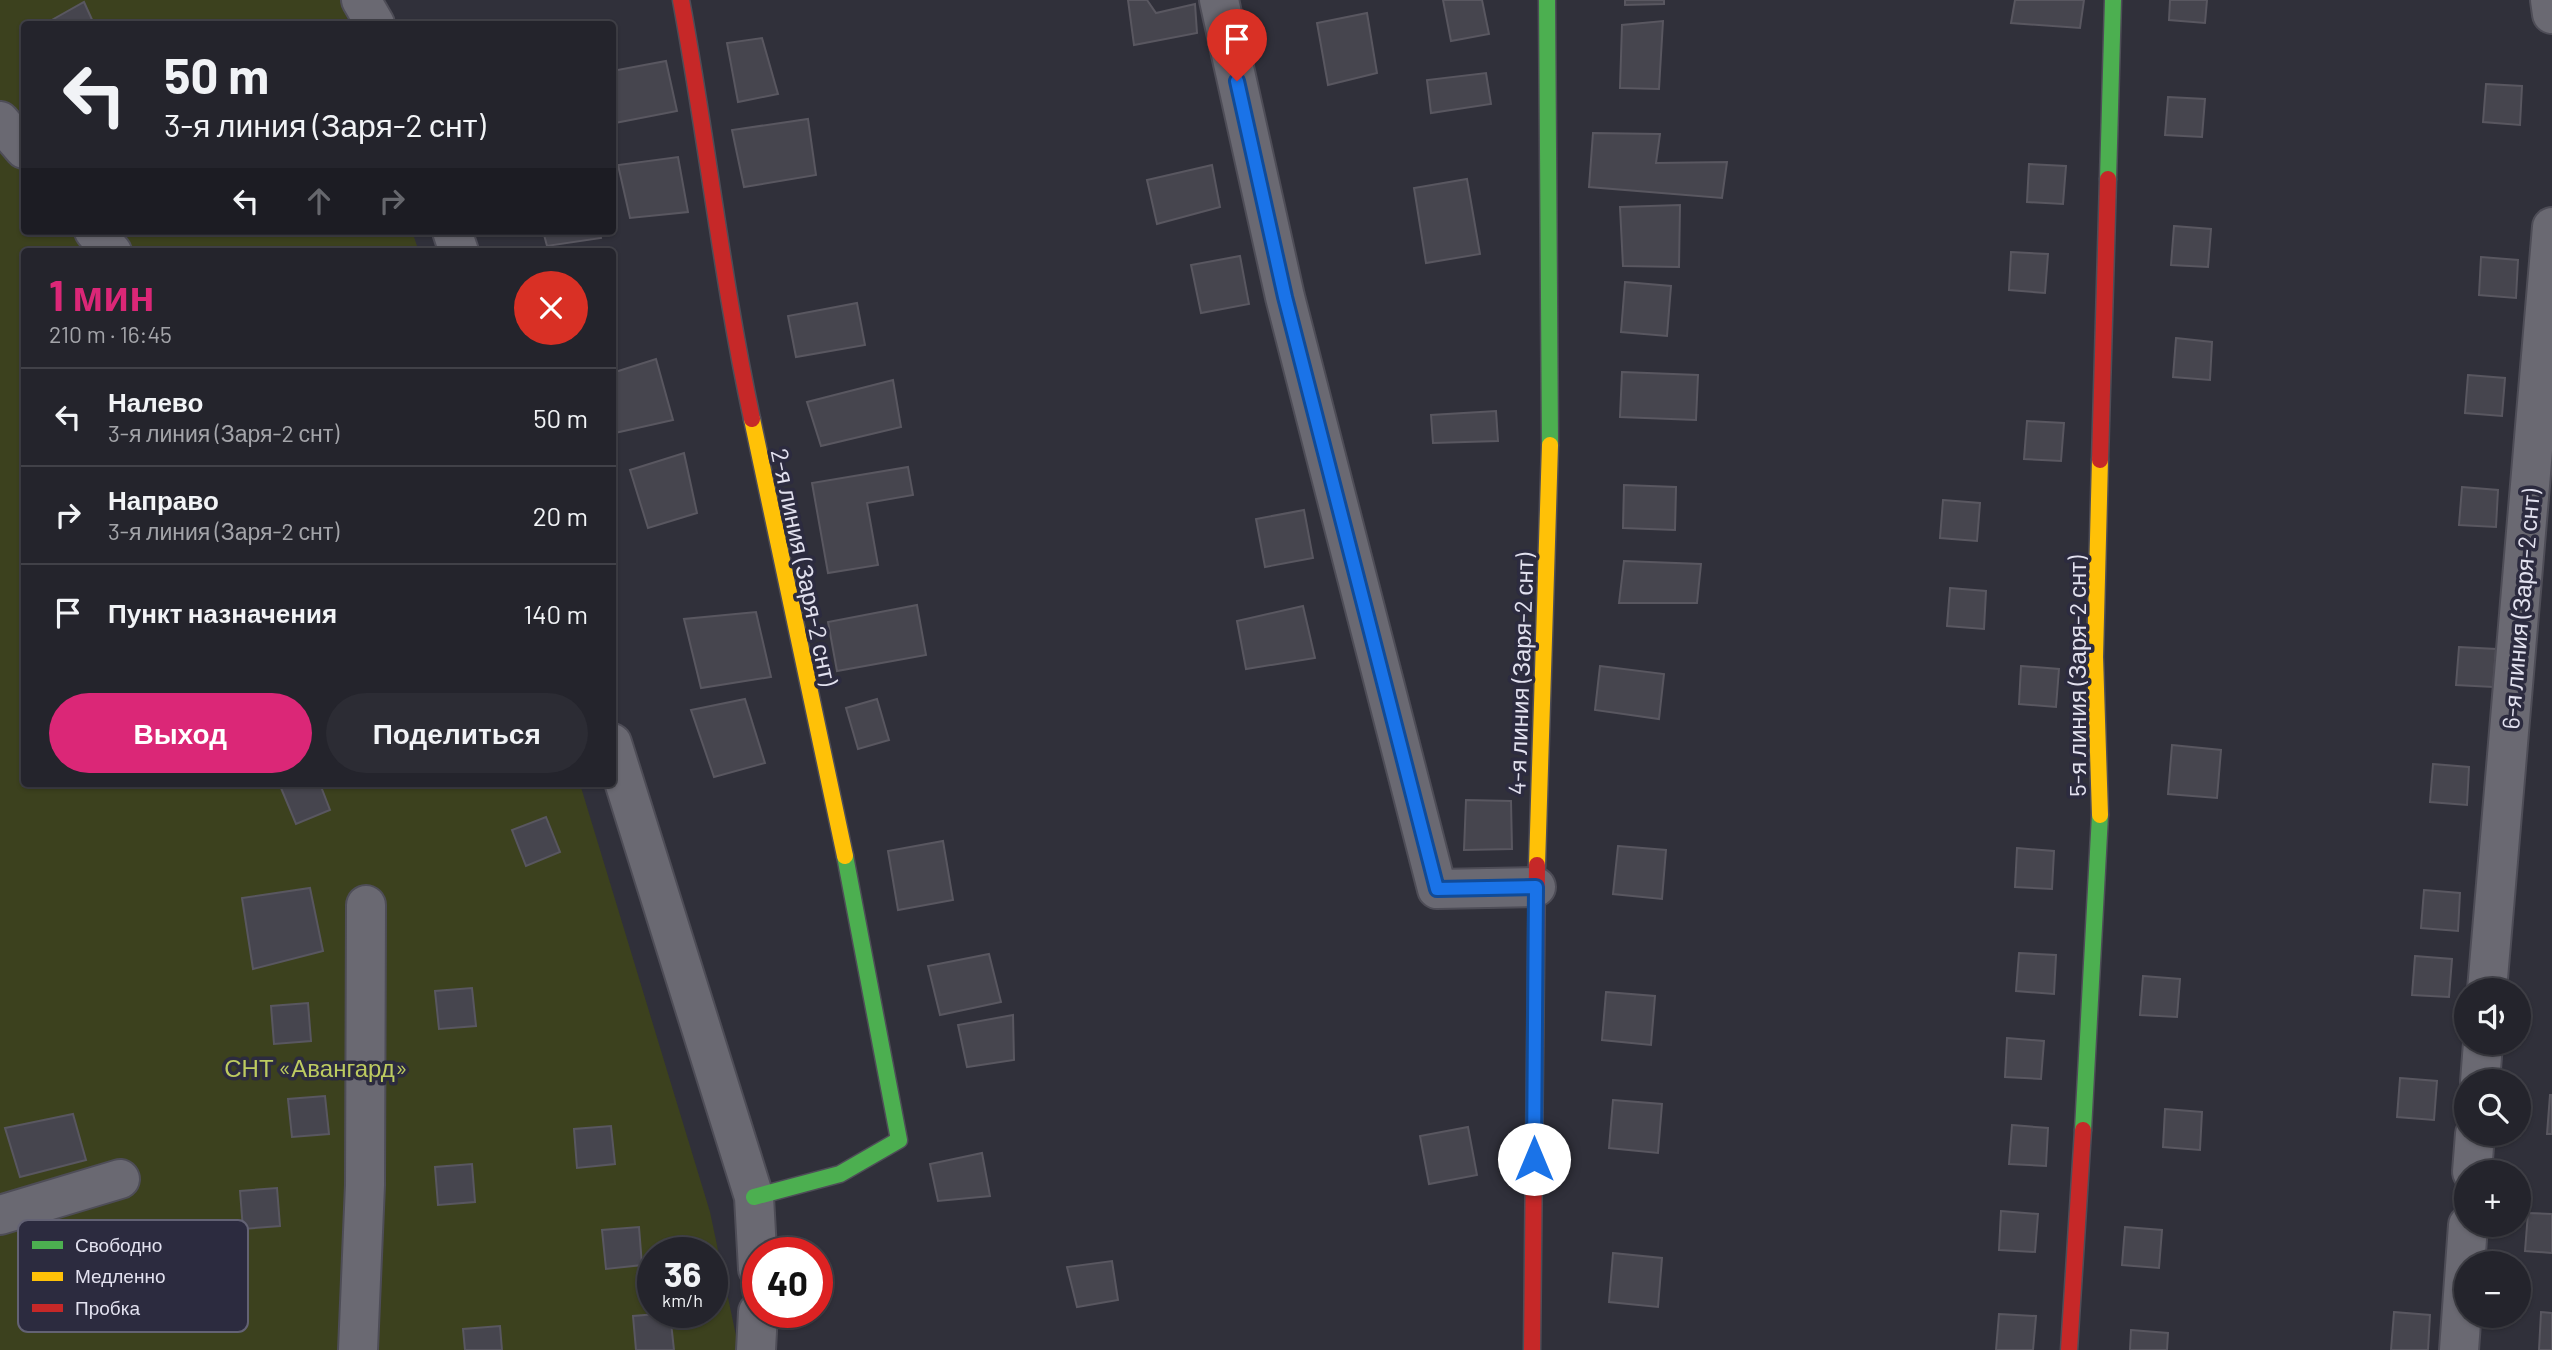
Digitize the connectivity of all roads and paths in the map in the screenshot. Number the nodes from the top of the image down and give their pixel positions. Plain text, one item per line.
1 (361, 0) edge
2 (681, 0) edge
3 (1219, 0) edge
4 (1546, 0) edge
5 (2113, 0) edge
6 (2550, 0) edge
7 (2552, 14) edge
8 (373, 21) edge
9 (0, 121) edge
10 (21, 146) edge
11 (2552, 227) edge
12 (616, 756) edge
13 (1536, 887) junction
14 (366, 905) dead end
15 (2488, 978) edge
16 (120, 1179) dead end
17 (754, 1197) junction
18 (0, 1215) edge
19 (756, 1237) edge
20 (2467, 1237) edge
21 (757, 1328) edge
22 (358, 1350) edge
23 (756, 1350) edge
24 (1532, 1350) edge
25 (2069, 1350) edge
26 (2459, 1350) edge

1 - 8 street
2 - 17 street, 2-я линия (Заря-2 снт)
3 - 13 street
4 - 13 street, 4-я линия (Заря-2 снт)
5 - 25 street, 5-я линия (Заря-2 снт)
6 - 7 street
9 - 10 street
11 - 15 street, 6-я линия (Заря-2 снт)
12 - 17 street
13 - 24 street, 4-я линия (Заря-2 снт)
14 - 22 street
16 - 18 street
17 - 19 street
20 - 26 street
21 - 23 street

